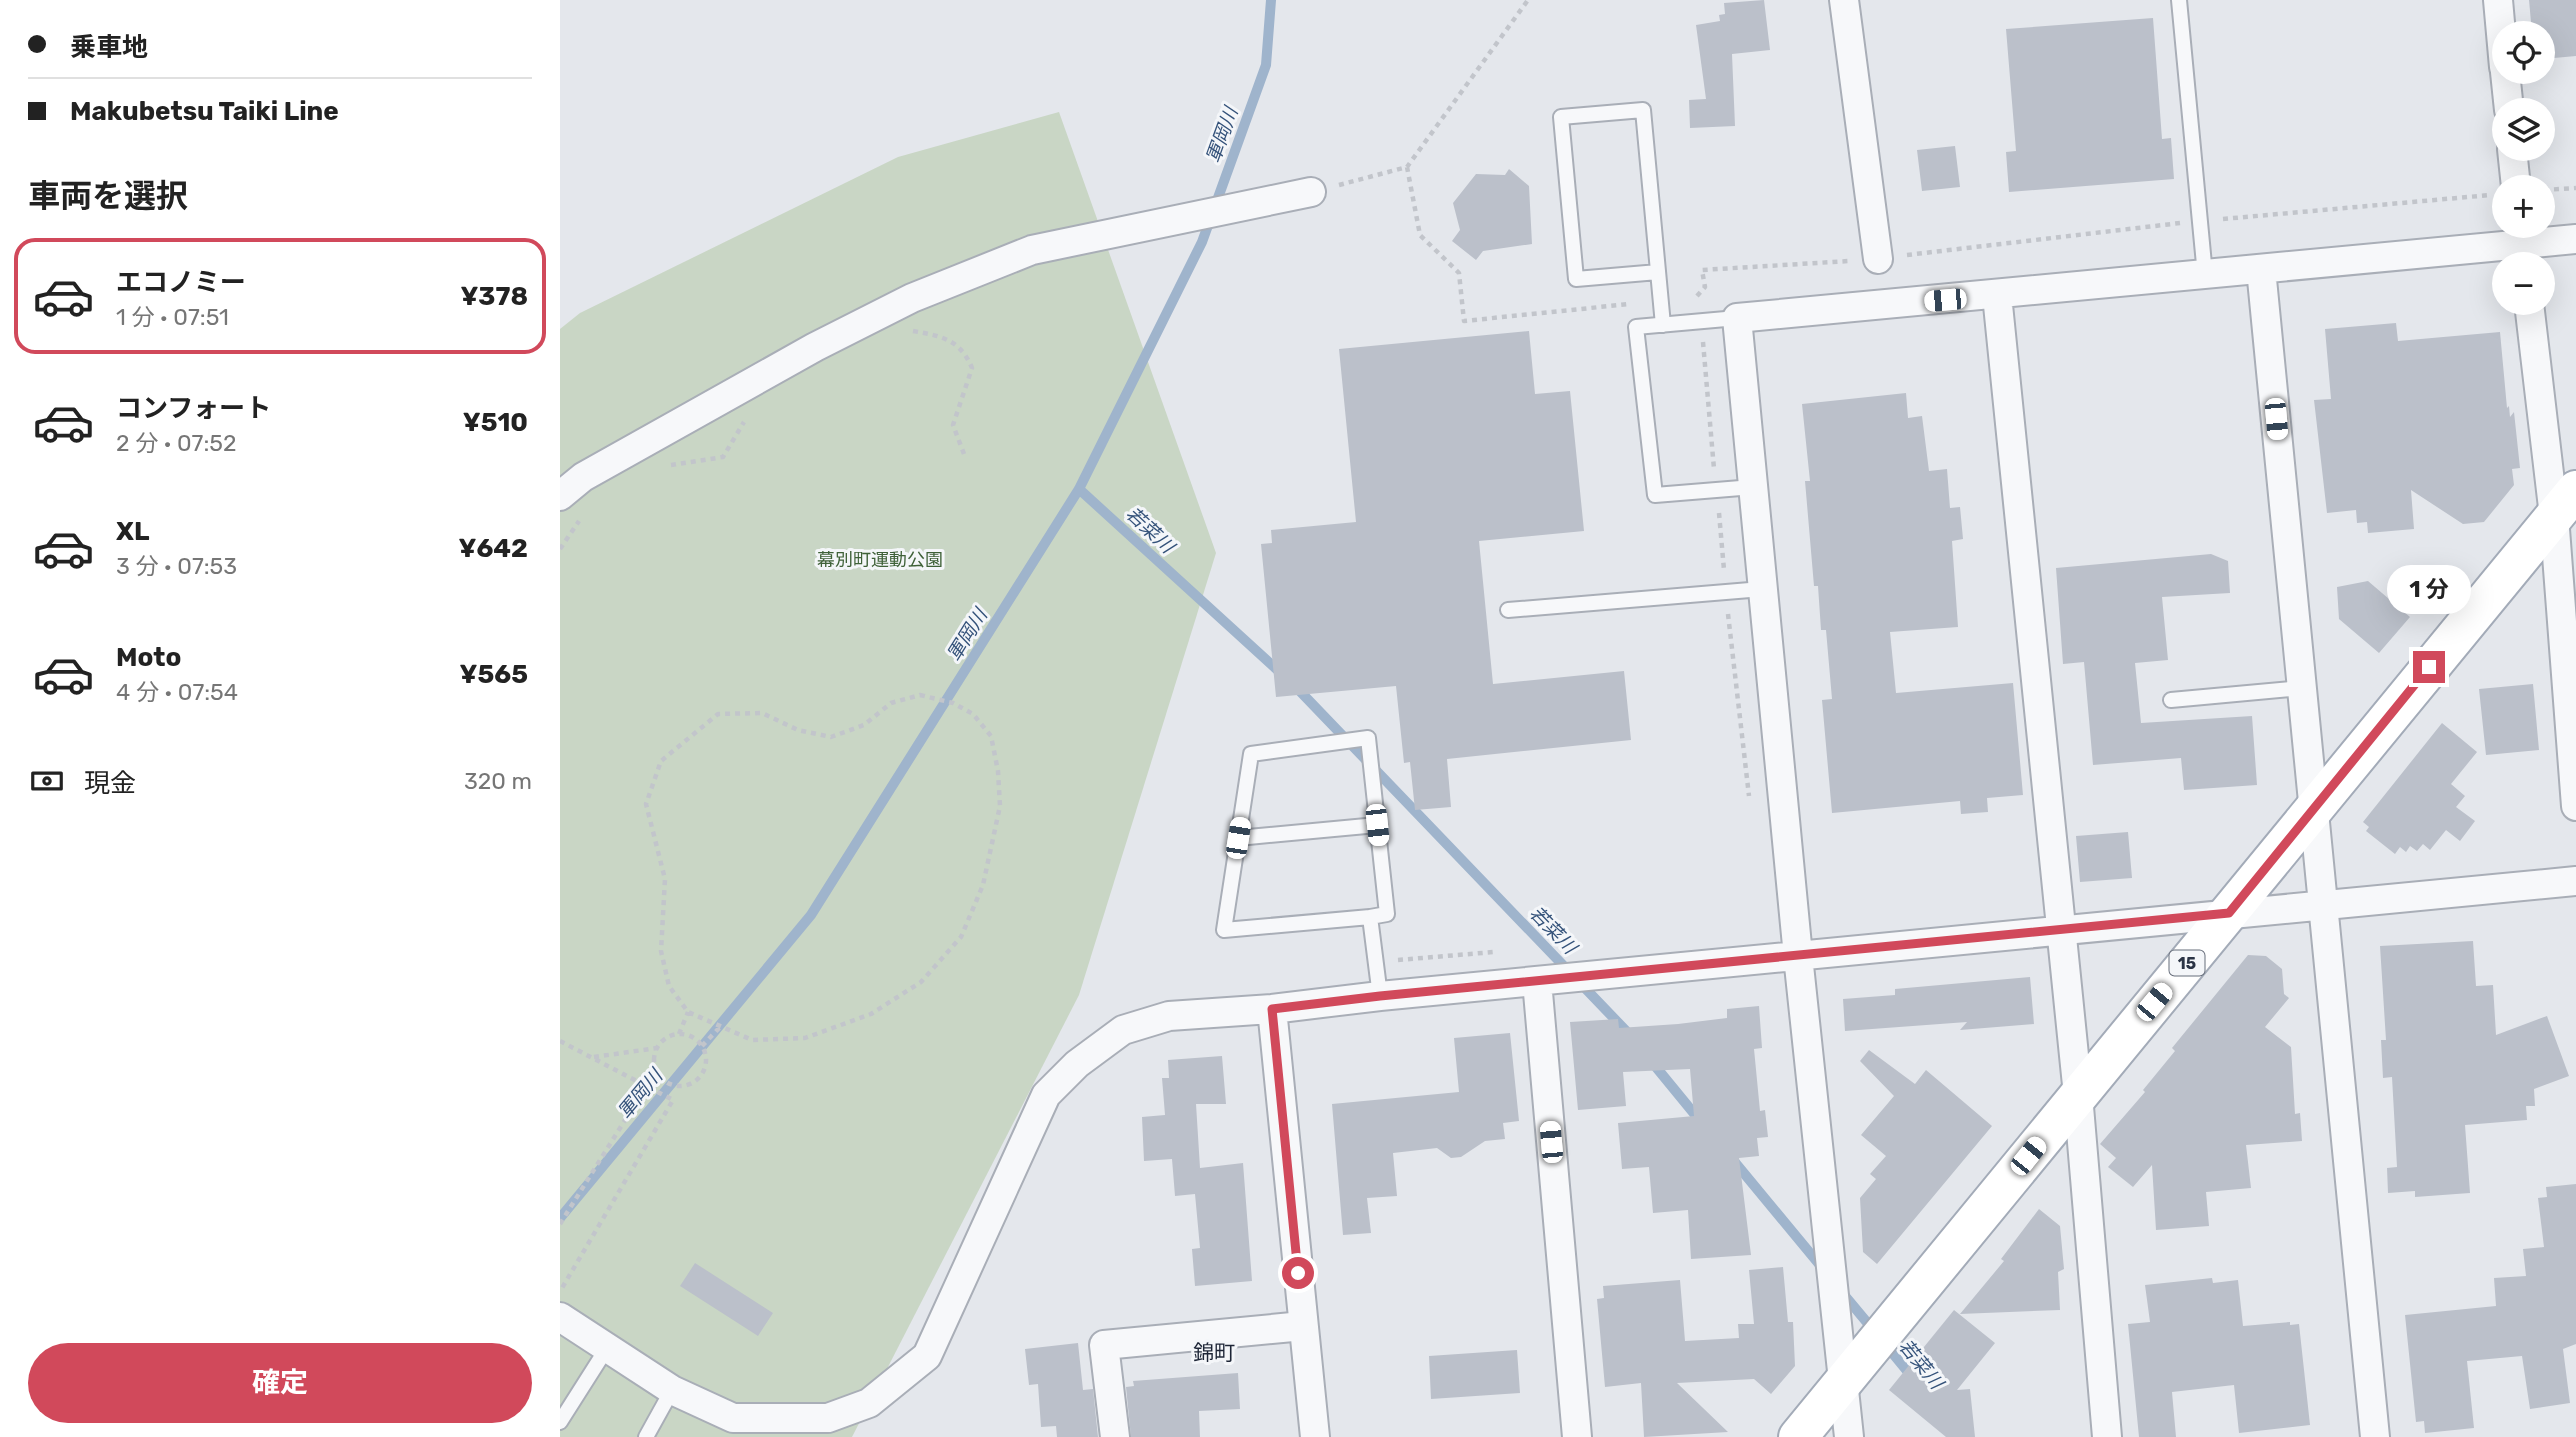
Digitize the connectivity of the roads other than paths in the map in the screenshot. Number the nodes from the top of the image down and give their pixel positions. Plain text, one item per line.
1 (1844, 0) edge
2 (2179, 0) edge
3 (2498, 0) edge
4 (2500, 21) edge
5 (1311, 192) road end
6 (2576, 239) edge
7 (2522, 245) edge
8 (1878, 259) dead end
9 (2261, 269) junction
10 (1658, 271) junction
11 (2206, 275) junction
12 (1997, 295) junction
13 (2531, 315) edge
14 (1737, 318) junction
15 (1663, 325) junction
16 (1753, 487) junction
17 (560, 496) edge
18 (2565, 503) edge
19 (1762, 589) junction
20 (1508, 610) dead end
21 (2301, 688) junction
22 (2171, 700) dead end
23 (2576, 806) edge
24 (2313, 808) junction
25 (1377, 825) junction
26 (1238, 838) junction
27 (2576, 881) edge
28 (2322, 904) junction
29 (2229, 913) junction
30 (1370, 917) junction
31 (2060, 929) junction
32 (1798, 956) junction
33 (1537, 981) junction
34 (1380, 996) junction
35 (1272, 1009) junction
36 (2078, 1095) junction
37 (560, 1317) edge
38 (1303, 1326) junction
39 (607, 1348) junction
40 (1844, 1380) junction
41 (673, 1390) junction
42 (560, 1422) edge
43 (747, 1428) edge
44 (646, 1437) edge
45 (1115, 1437) edge
46 (1315, 1437) edge
47 (1577, 1437) edge
48 (1798, 1437) edge
49 (1849, 1437) edge
50 (2107, 1437) edge
51 (2375, 1437) edge

1 - 8 street
2 - 11 lane
3 - 4 street
5 - 17 street
6 - 7 street
7 - 9 street
9 - 11 street
9 - 21 street
10 - 10 lane
10 - 15 lane
11 - 12 street
12 - 14 street
12 - 31 street
13 - 18 street
14 - 15 lane
14 - 16 street
15 - 16 lane
16 - 19 street
18 - 23 street
18 - 24 main road, 15
19 - 20 lane
19 - 32 street
21 - 22 lane
21 - 24 street
24 - 28 street
24 - 29 main road, 15
25 - 26 lane
25 - 26 lane
25 - 30 lane
26 - 30 lane
27 - 28 street
28 - 29 street
28 - 51 street
29 - 31 street
29 - 36 main road, 15
30 - 34 lane
31 - 32 street
31 - 36 street
32 - 33 street
32 - 40 street
33 - 34 street
33 - 47 street
34 - 35 street
35 - 38 street
35 - 43 street
36 - 40 main road, 15
36 - 50 street
37 - 39 street
38 - 45 street
38 - 46 street
39 - 41 street
39 - 42 lane
40 - 48 main road, 15
40 - 49 street
41 - 43 street
41 - 44 lane

